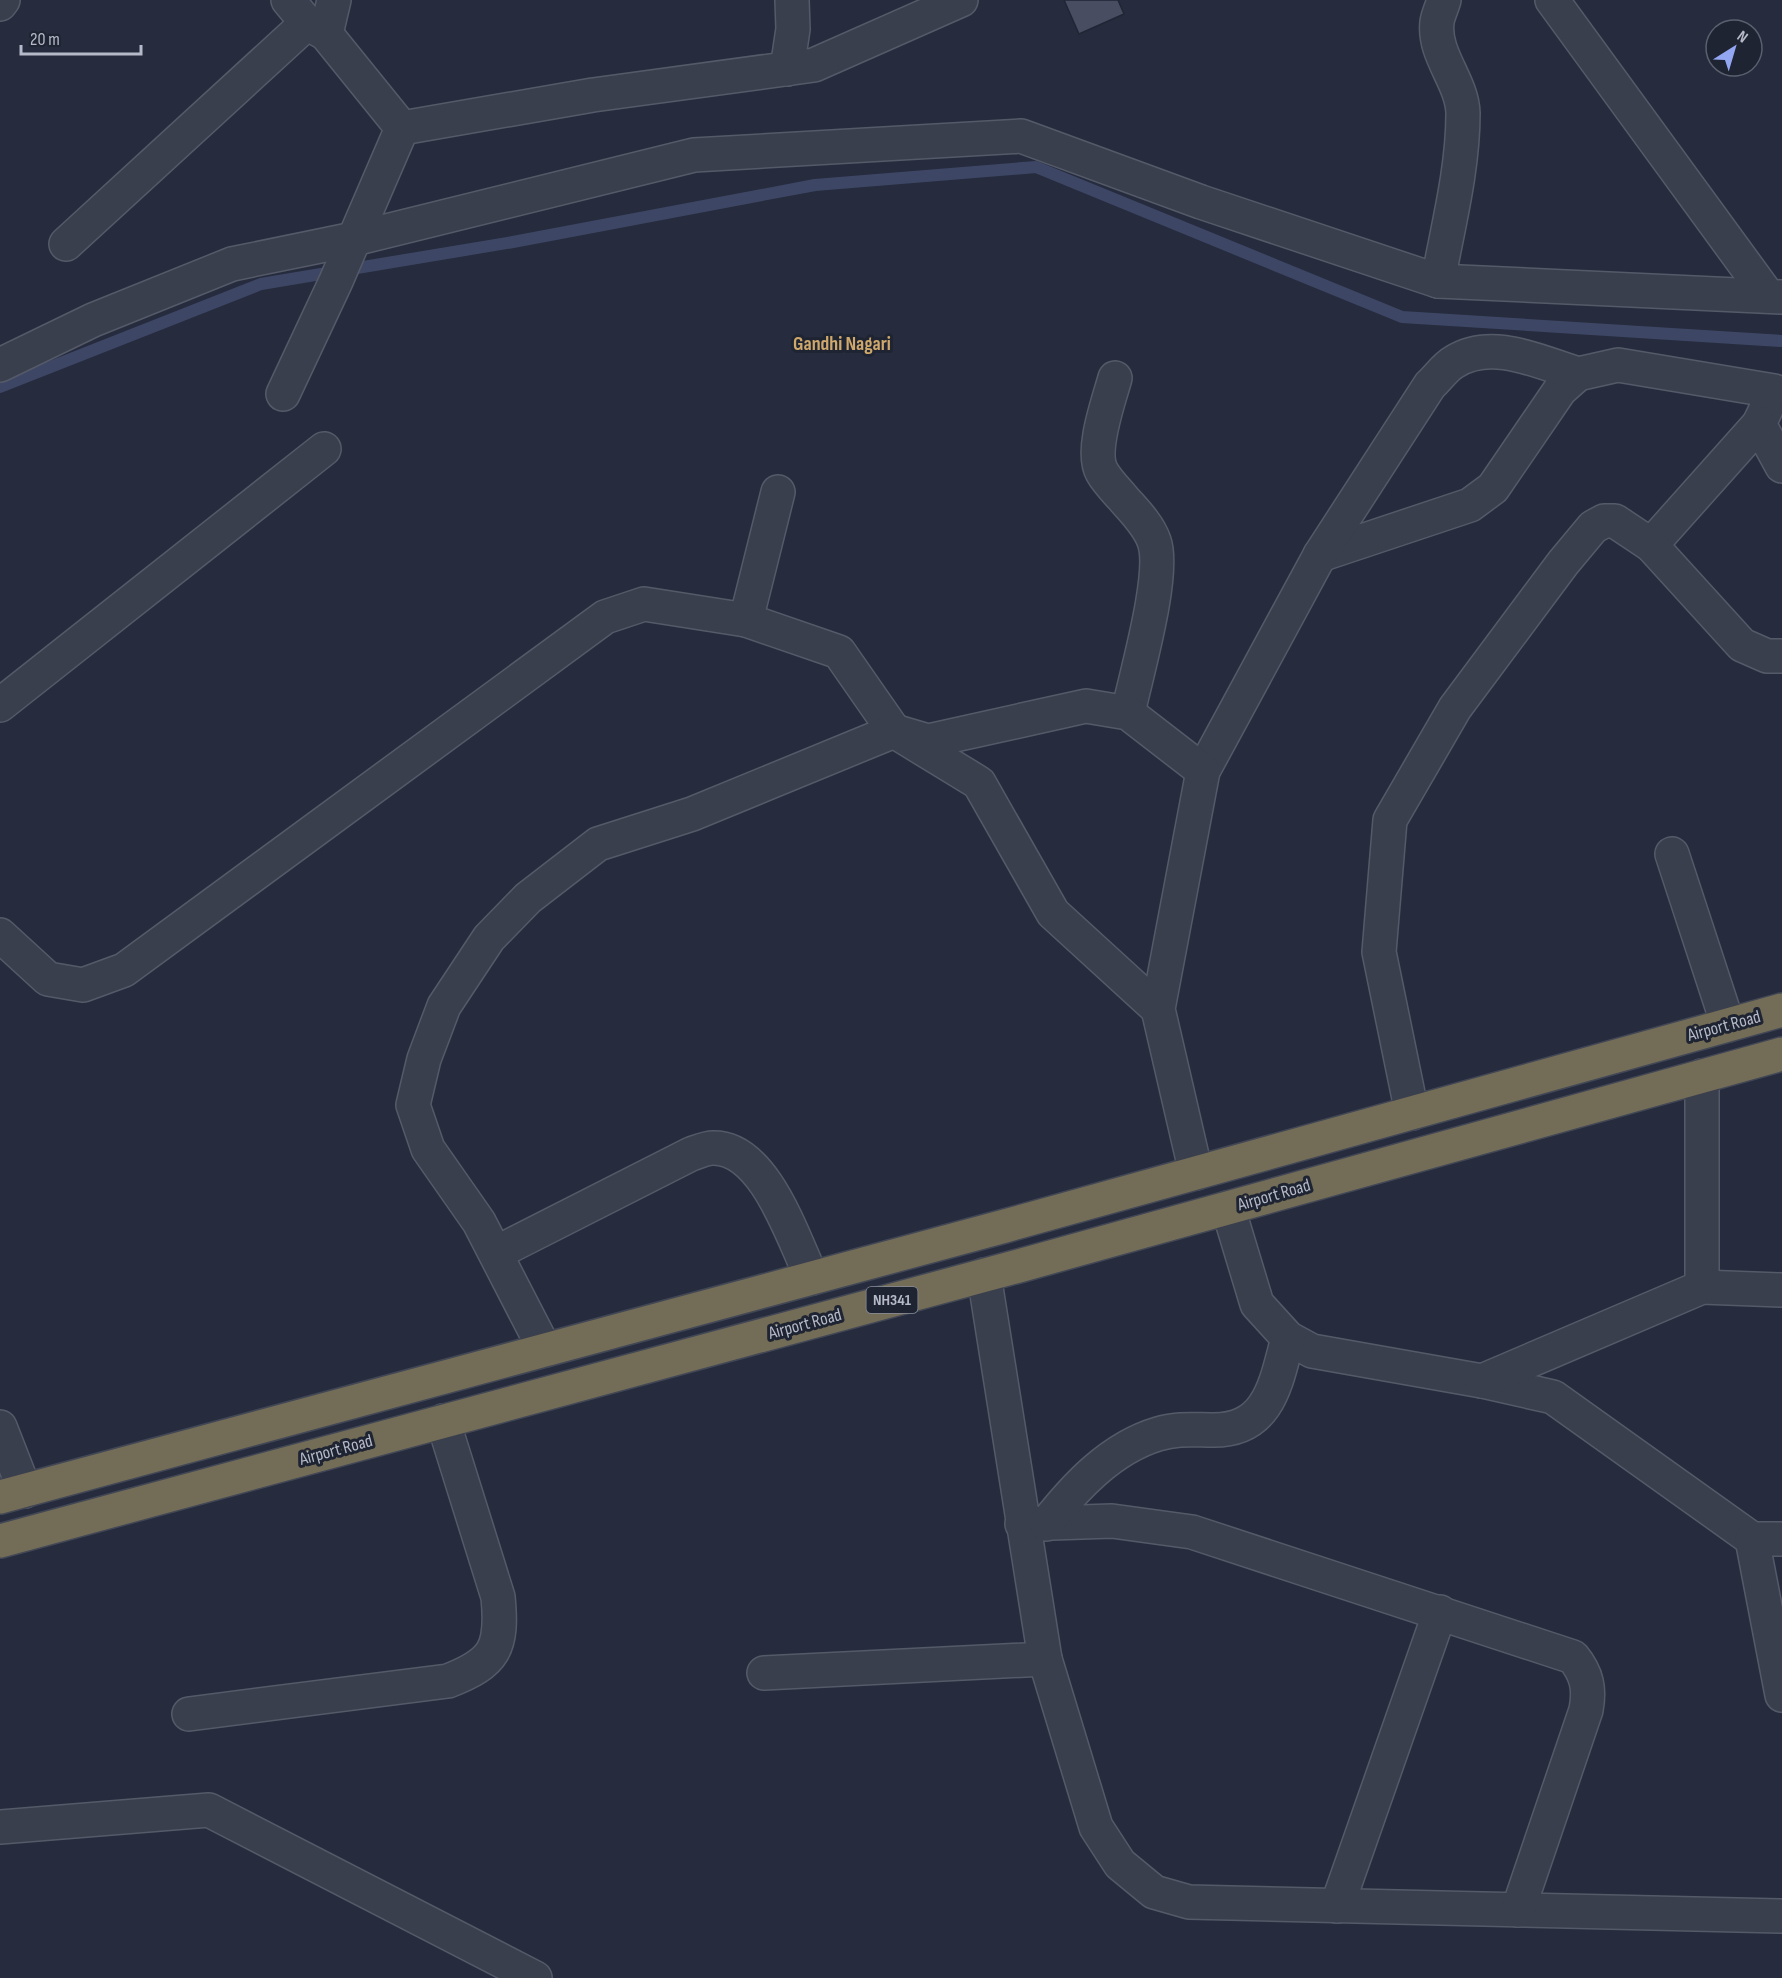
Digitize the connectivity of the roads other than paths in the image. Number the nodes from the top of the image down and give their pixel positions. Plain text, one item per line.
1 (3, 0) edge
2 (334, 0) edge
3 (792, 0) edge
4 (961, 0) edge
5 (1444, 0) edge
6 (1552, 0) edge
7 (0, 4) edge
8 (307, 19) edge
9 (787, 69) junction
10 (402, 128) junction
11 (66, 244) dead end
12 (345, 261) junction
13 (1438, 281) junction
14 (1775, 297) edge
15 (0, 365) edge
16 (1578, 374) junction
17 (1115, 378) dead end
18 (1778, 382) edge
19 (283, 394) dead end
20 (1759, 424) junction
21 (324, 449) dead end
22 (1782, 466) edge
23 (778, 492) dead end
24 (1651, 545) junction
25 (1320, 555) junction
26 (746, 620) junction
27 (1782, 656) edge
28 (0, 705) edge
29 (1128, 712) junction
30 (894, 731) junction
31 (1203, 771) junction
32 (1672, 854) dead end
33 (0, 936) edge
34 (1158, 1009) junction
35 (1782, 1010) edge
36 (1728, 1025) junction
37 (1782, 1054) edge
38 (1702, 1076) junction
39 (1412, 1113) junction
40 (1196, 1173) junction
41 (1228, 1208) junction
42 (496, 1254) junction
43 (984, 1275) junction
44 (812, 1278) junction
45 (1702, 1287) junction
46 (1782, 1290) edge
47 (1288, 1338) junction
48 (546, 1350) junction
49 (1482, 1381) junction
50 (443, 1421) junction
51 (0, 1427) edge
52 (13, 1494) edge
53 (1034, 1524) junction
54 (1767, 1539) edge
55 (0, 1541) edge
56 (1440, 1612) junction
57 (1045, 1659) junction
58 (764, 1673) dead end
59 (1782, 1695) edge
60 (189, 1714) dead end
61 (0, 1827) edge
62 (1337, 1906) junction
63 (1518, 1910) junction
64 (1782, 1916) edge
65 (535, 1978) edge

1 - 7 street
2 - 8 street
3 - 9 street
4 - 9 street
5 - 13 street
6 - 14 street
8 - 10 street
8 - 11 street
9 - 10 street
10 - 12 street
12 - 13 street
12 - 15 street
12 - 19 street
13 - 14 street
16 - 18 street
16 - 25 street
16 - 25 street
17 - 29 street
18 - 20 street
20 - 22 street
20 - 24 street
21 - 28 street
23 - 26 street
24 - 27 street
24 - 39 street
25 - 31 street
26 - 30 street
26 - 33 street
29 - 30 street
29 - 31 street
30 - 34 street
30 - 42 street
31 - 34 street
32 - 36 street
34 - 40 street
35 - 36 highway, Airport Road / NH341
36 - 39 highway, Airport Road / NH341
37 - 38 highway, Airport Road / NH341
38 - 41 highway, Airport Road / NH341
38 - 45 street
39 - 40 highway, Airport Road / NH341
40 - 44 highway, Airport Road / NH341
41 - 43 highway, Airport Road / NH341
41 - 47 street
42 - 44 street
42 - 48 street
43 - 50 highway, Airport Road / NH341
43 - 53 street
44 - 48 highway, Airport Road / NH341
45 - 46 street
45 - 49 street
47 - 49 street
47 - 53 street
48 - 52 highway, Airport Road / NH341
49 - 54 street
50 - 55 highway, Airport Road / NH341
50 - 60 street
51 - 52 street
53 - 56 street
53 - 57 street
54 - 59 street
56 - 62 street
56 - 63 street
57 - 58 street
57 - 62 street
61 - 65 street
62 - 63 street
63 - 64 street

